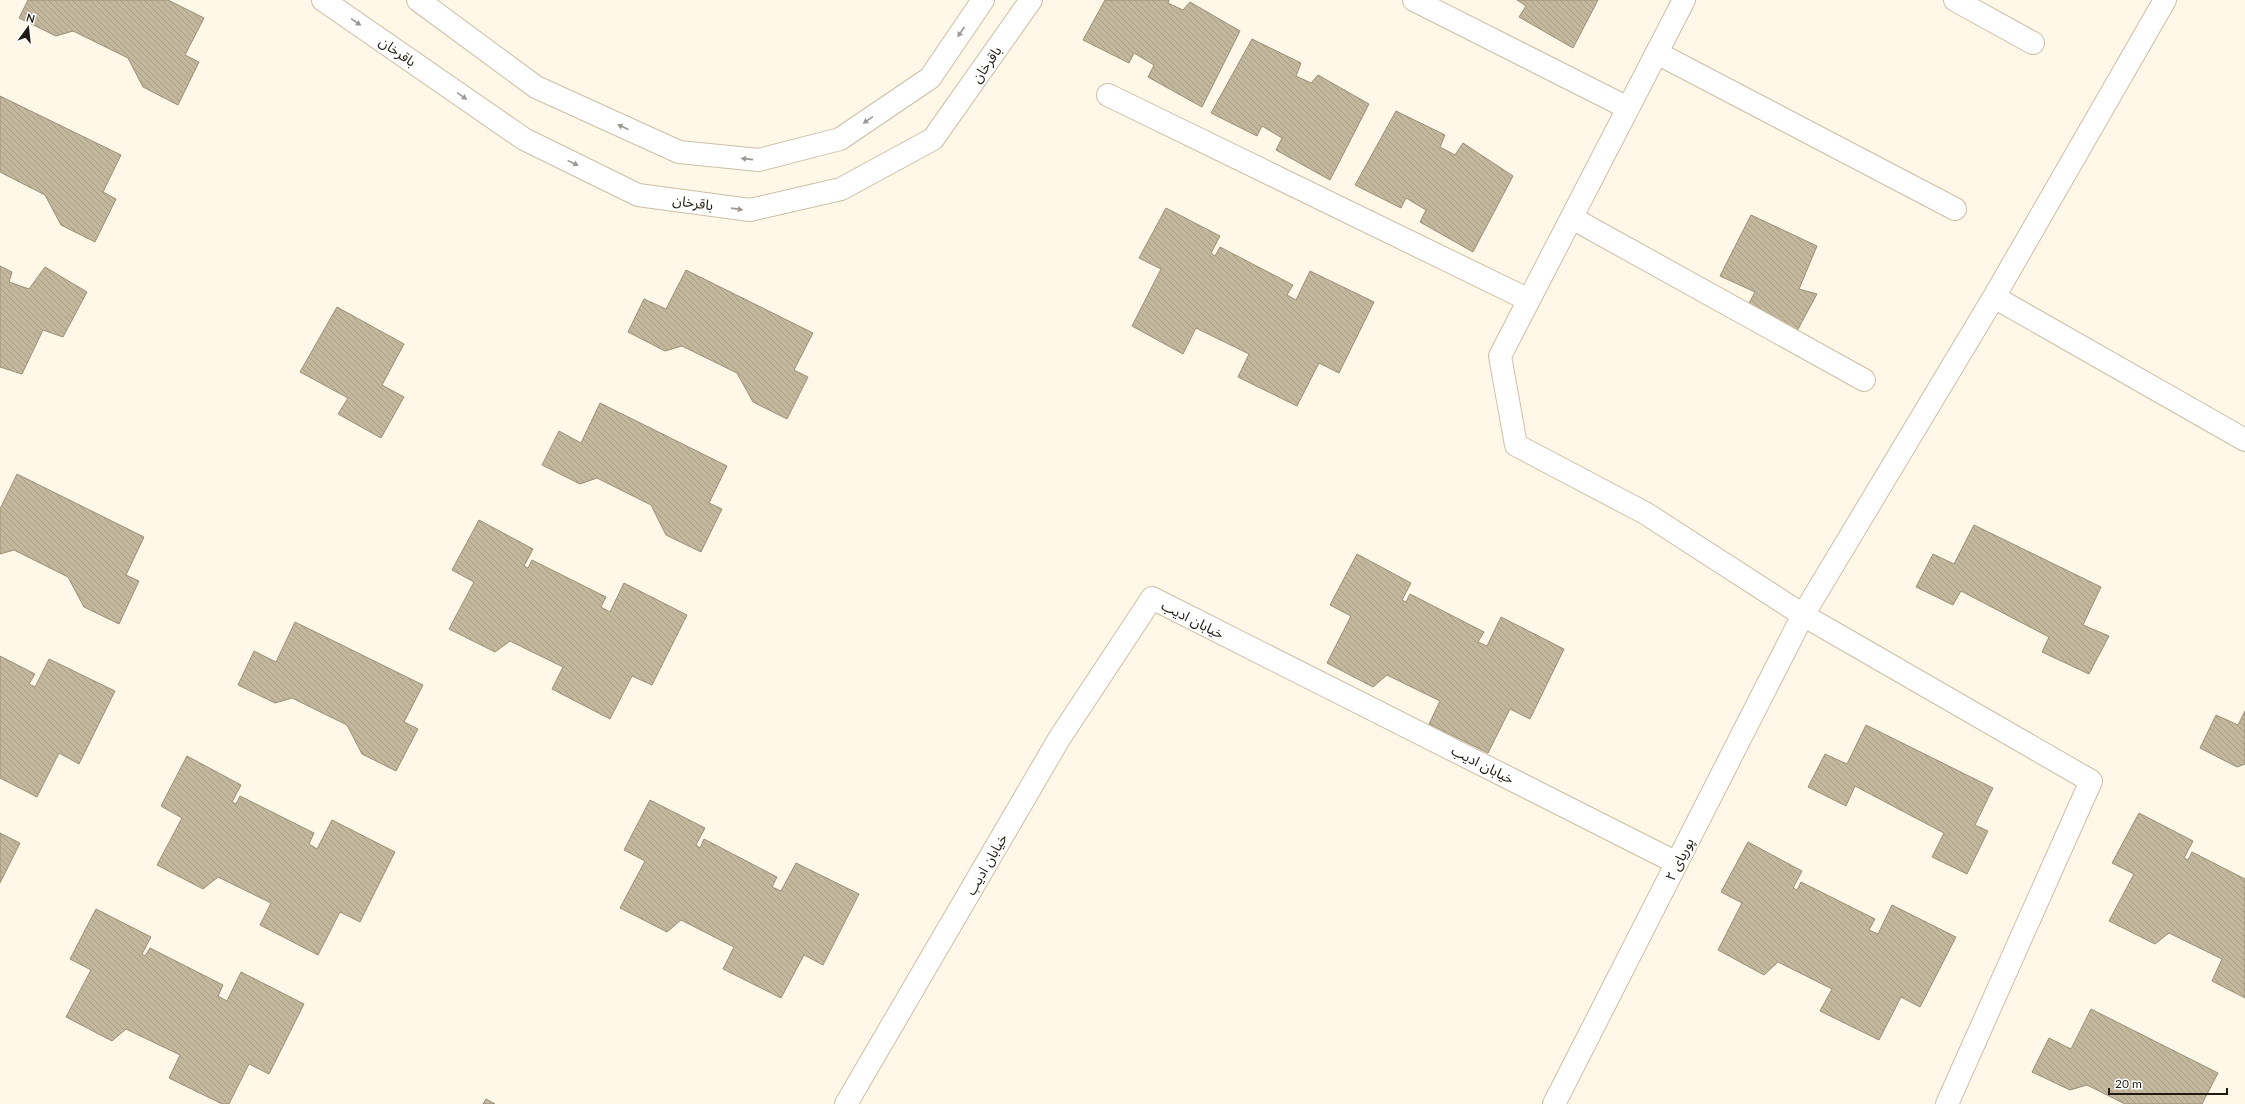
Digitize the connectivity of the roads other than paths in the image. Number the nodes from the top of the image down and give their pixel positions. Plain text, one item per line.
1 (324, 0) edge
2 (418, 0) edge
3 (983, 0) edge
4 (1031, 0) edge
5 (1414, 0) edge
6 (1684, 0) edge
7 (1955, 0) edge
8 (2165, 0) edge
9 (2033, 43) dead end
10 (1656, 53) junction
11 (1108, 95) dead end
12 (1628, 108) junction
13 (1955, 210) dead end
14 (1572, 218) junction
15 (1994, 297) junction
16 (1529, 300) junction
17 (1864, 380) dead end
18 (2245, 440) edge
19 (1804, 615) junction
20 (1677, 863) junction
21 (846, 1104) edge
22 (1554, 1104) edge
23 (1947, 1104) edge

1 -> 4 street, باقرخان
3 -> 2 street
5 - 12 street
6 - 10 street
7 - 9 street
8 - 15 street, پوریای ۲
10 - 12 street
10 - 13 street
11 - 16 street
12 - 14 street
14 - 16 street
14 - 17 street
15 - 18 street
15 - 19 street, پوریای ۲
16 - 19 street
19 - 20 street, پوریای ۲
19 - 23 street
20 - 21 street, خیابان ادیب
20 - 22 street, پوریای ۲

